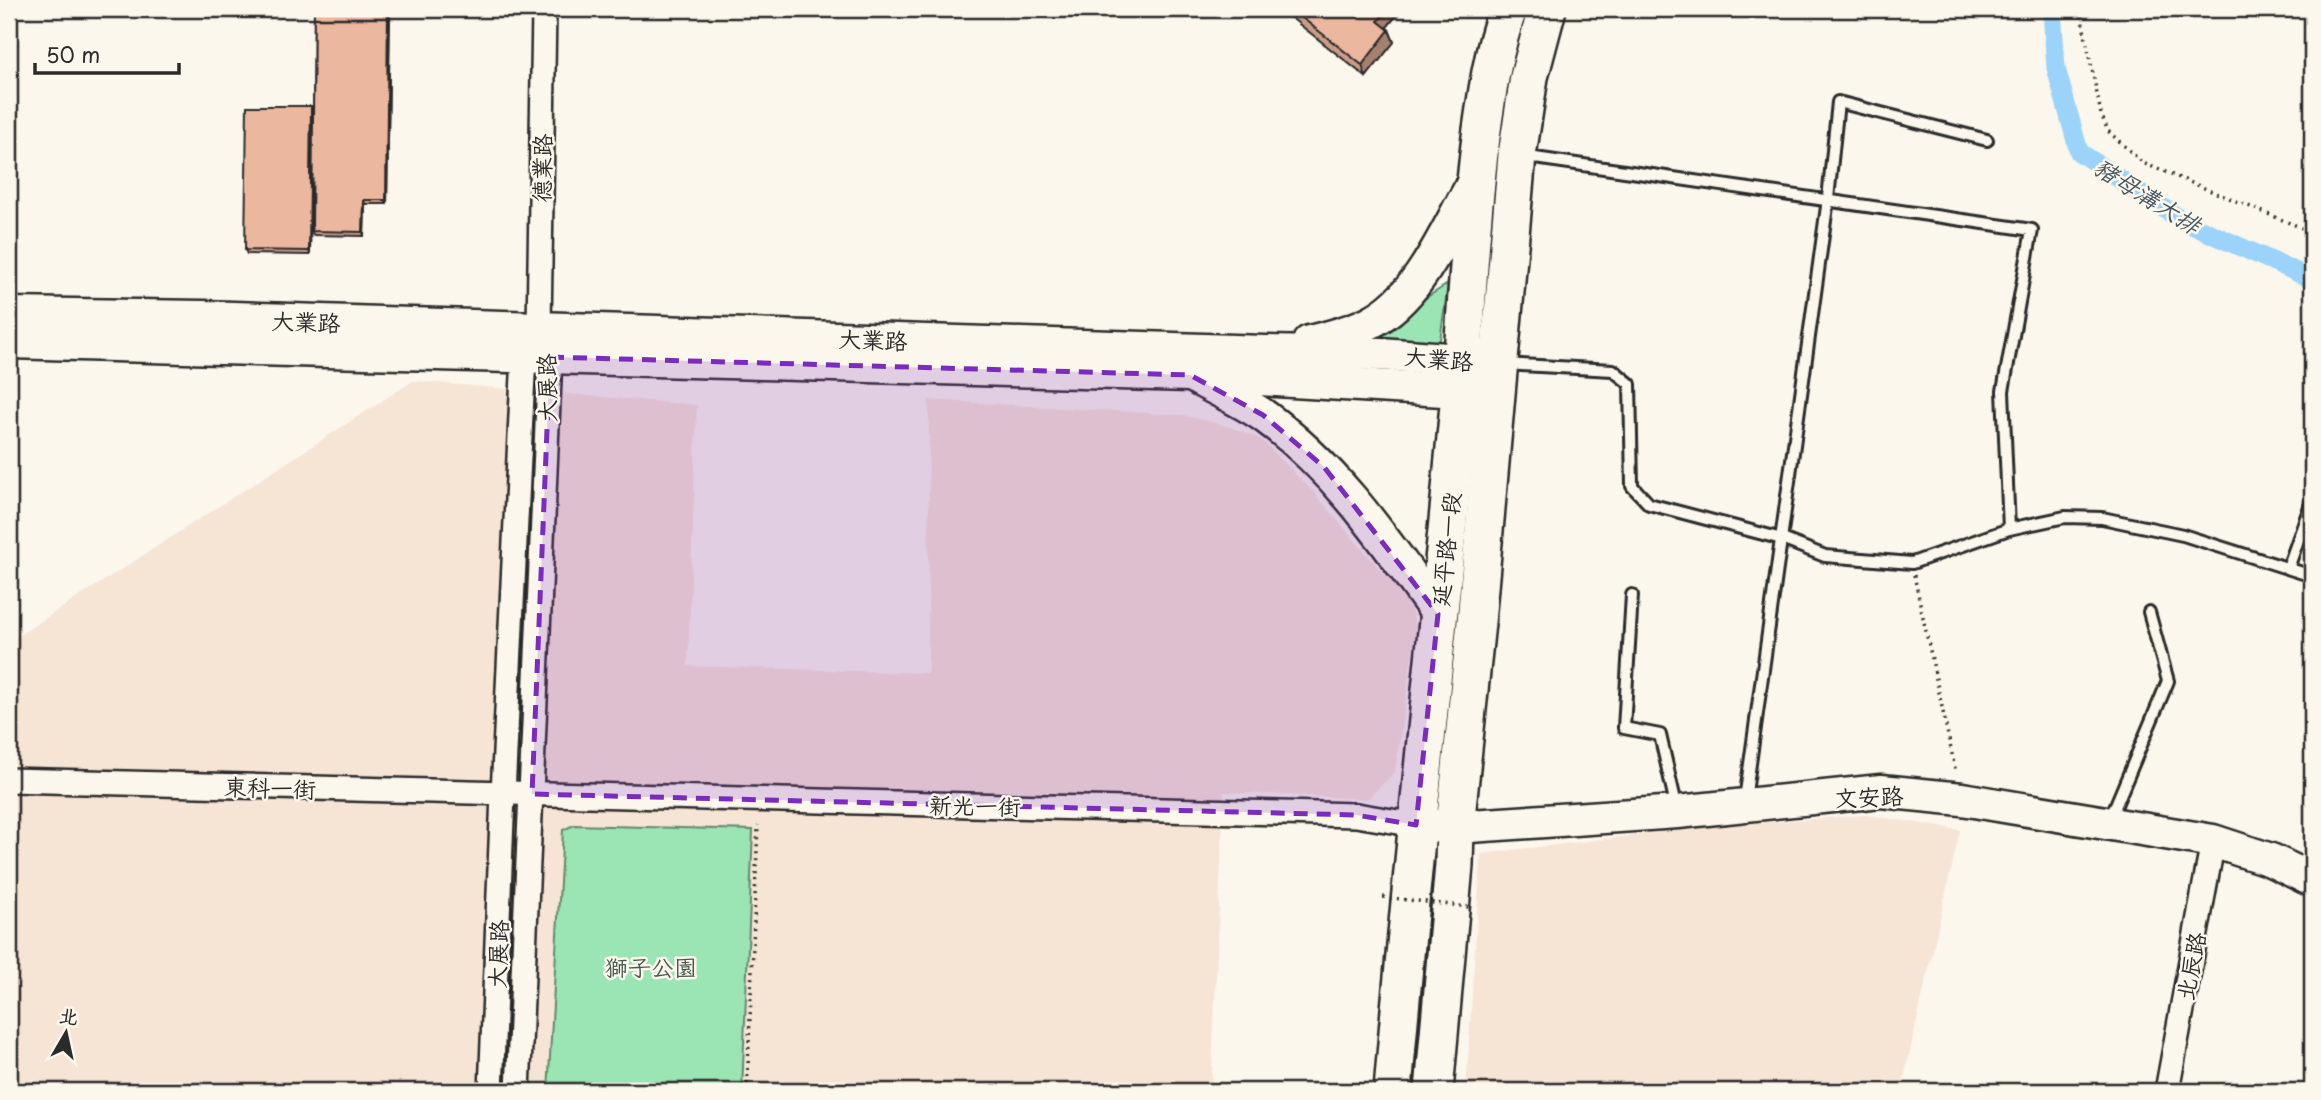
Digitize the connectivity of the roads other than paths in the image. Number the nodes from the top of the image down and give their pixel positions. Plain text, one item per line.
1 (544, 9) edge
2 (1508, 9) edge
3 (1547, 9) edge
4 (1987, 140) dead end
5 (1494, 158) junction
6 (1828, 199) junction
7 (9, 314) edge
8 (539, 328) junction
9 (202, 331) junction
10 (9, 342) edge
11 (734, 348) junction
12 (1264, 352) junction
13 (537, 357) junction
14 (1045, 358) junction
15 (1498, 364) junction
16 (1190, 375) junction
17 (1461, 375) junction
18 (2312, 501) edge
19 (2009, 529) junction
20 (1782, 539) junction
21 (2288, 568) junction
22 (2312, 576) edge
23 (1632, 595) dead end
24 (2149, 612) dead end
25 (1438, 614) junction
26 (9, 780) edge
27 (503, 794) junction
28 (532, 794) junction
29 (1745, 806) junction
30 (1678, 812) junction
31 (2108, 823) junction
32 (1416, 825) junction
33 (1455, 827) junction
34 (2213, 841) junction
35 (2312, 880) edge
36 (491, 1091) edge
37 (518, 1091) edge
38 (1393, 1091) edge
39 (1434, 1091) edge
40 (2167, 1091) edge

1 - 8 street, 德業路
2 - 5 main road, 延平路一段
3 - 5 main road, 延平路一段
4 - 6 lane
5 - 6 lane
5 - 12 main road
5 - 15 main road, 延平路一段
5 - 17 main road, 延平路一段
6 - 19 lane
6 - 20 lane
7 - 9 main road, 大業路
8 - 9 main road, 大業路
8 - 11 main road, 大業路
8 - 13 street, 大展路
9 - 10 main road, 大業路
9 - 13 main road, 大業路
11 - 13 main road, 大業路
11 - 14 main road, 大業路
12 - 14 main road, 大業路
12 - 17 main road, 大業路
13 - 27 street, 大展路
13 - 28 street, 大展路
14 - 16 main road, 大業路
15 - 17 main road, 大業路
15 - 20 lane
15 - 33 main road, 延平路一段
16 - 17 main road, 大業路
16 - 25 main road
17 - 25 main road, 延平路一段
18 - 21 lane
19 - 20 lane
19 - 21 lane
20 - 29 lane
21 - 22 lane
23 - 30 lane
24 - 31 lane
25 - 32 main road, 延平路一段
26 - 27 street, 東科一街
27 - 28 street, 東科一街
27 - 36 street, 大展路
28 - 32 street, 新光一街
28 - 37 street, 大展路
29 - 30 main road, 文安路
29 - 31 main road, 文安路
30 - 33 main road, 文安路
31 - 34 main road, 文安路
32 - 33 main road, 文安路
32 - 38 main road, 延平路一段
33 - 39 main road, 延平路一段
34 - 35 main road, 文安路
34 - 40 street, 北辰路

